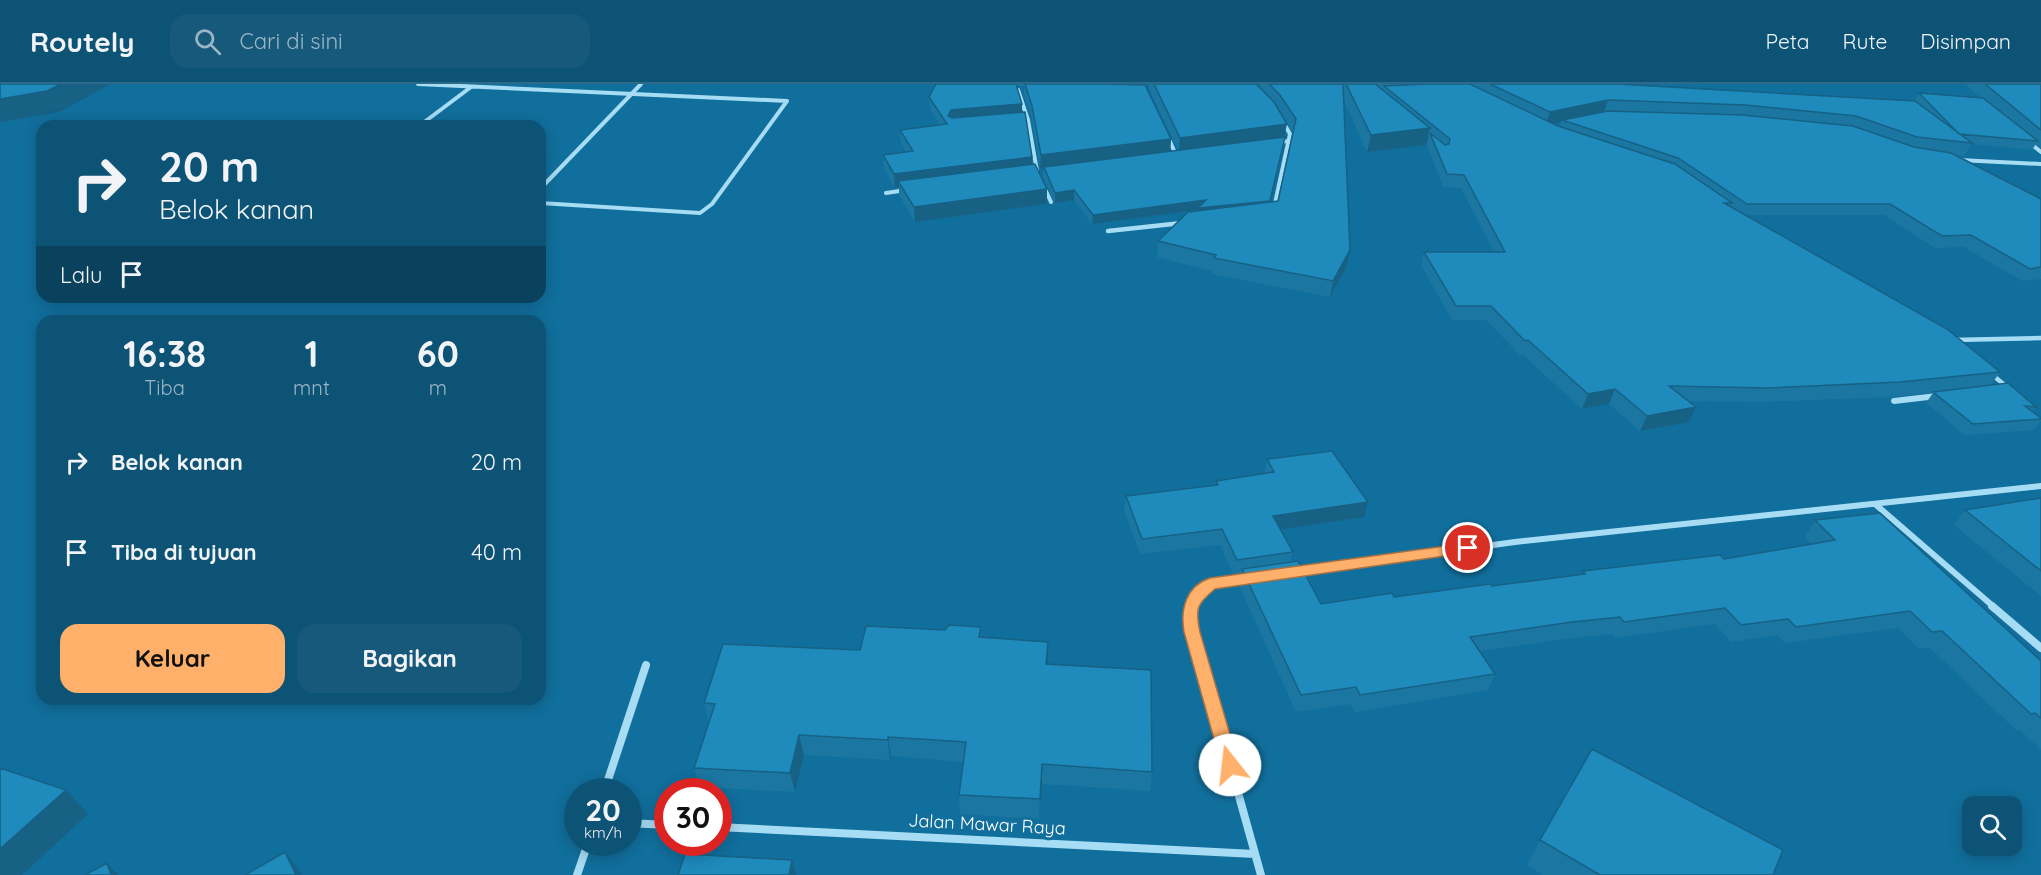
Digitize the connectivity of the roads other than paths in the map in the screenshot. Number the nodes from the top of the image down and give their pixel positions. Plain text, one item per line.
1 (418, 84) edge
2 (641, 84) edge
3 (474, 85) edge
4 (1007, 89) edge
5 (1018, 90) junction
6 (1030, 90) edge
7 (631, 94) junction
8 (1275, 112) edge
9 (427, 120) edge
10 (1028, 120) junction
11 (1017, 121) edge
12 (1167, 134) edge
13 (2024, 139) edge
14 (1288, 141) junction
15 (1266, 143) edge
16 (2041, 152) edge
17 (1188, 153) edge
18 (1176, 155) junction
19 (1165, 156) edge
20 (1958, 160) edge
21 (2041, 164) edge
22 (1049, 171) edge
23 (1037, 172) junction
24 (1025, 174) edge
25 (546, 183) edge
26 (909, 190) edge
27 (886, 193) dead end
28 (1051, 202) edge
29 (546, 203) edge
30 (1272, 214) edge
31 (1190, 222) edge
32 (1108, 231) dead end
33 (2041, 338) edge
34 (1955, 346) edge
35 (1980, 365) edge
36 (1995, 390) edge
37 (1950, 395) edge
38 (1894, 400) edge
39 (2041, 486) edge
40 (1875, 504) junction
41 (1293, 573) edge
42 (1257, 577) edge
43 (2041, 648) edge
44 (646, 665) dead end
45 (609, 778) edge
46 (732, 828) edge
47 (1255, 855) junction
48 (584, 856) edge
49 (577, 875) edge
50 (1261, 875) edge

1 - 3 street
2 - 7 street
3 - 7 street
3 - 9 street
4 - 5 street
5 - 6 street
5 - 10 street
7 - 25 street
7 - 29 street
8 - 14 street
10 - 11 street
10 - 23 street
12 - 18 street
13 - 16 street
14 - 15 street
14 - 30 street
17 - 18 street
18 - 19 street
20 - 21 street
22 - 23 street
23 - 24 street
23 - 28 street
26 - 27 street
31 - 32 street
33 - 34 street
35 - 36 street
37 - 38 street
39 - 40 street
40 - 41 street
40 - 43 street
42 - 47 street
44 - 45 street
46 - 47 street, Jalan Mawar Raya
47 - 50 street
48 - 49 street

